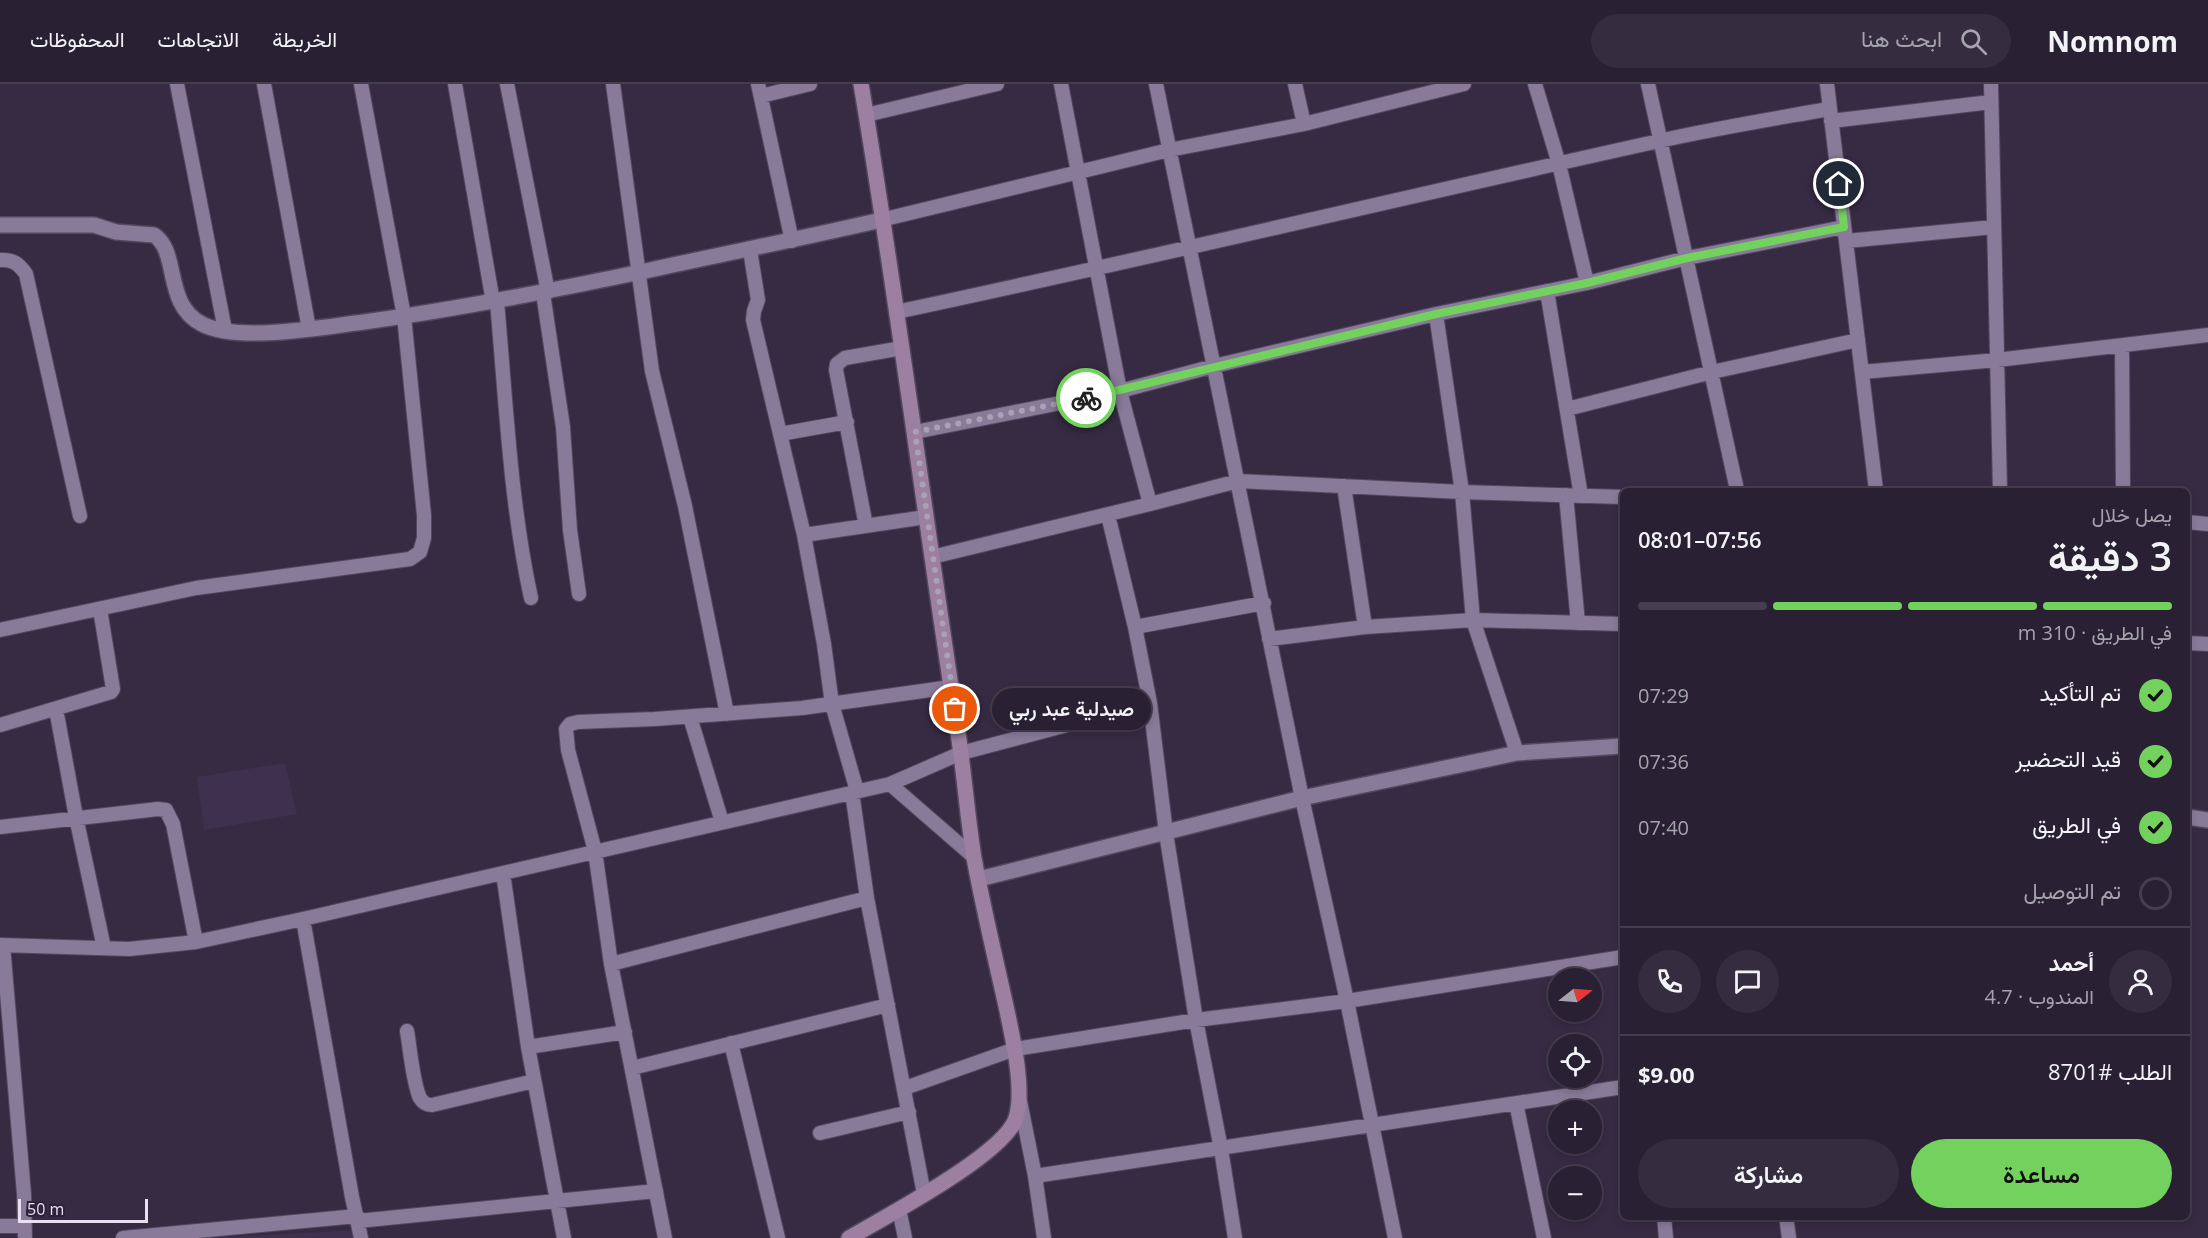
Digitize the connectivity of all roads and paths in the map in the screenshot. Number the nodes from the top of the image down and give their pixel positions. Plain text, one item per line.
1 (177, 84) edge
2 (264, 84) edge
3 (361, 84) edge
4 (455, 84) edge
5 (507, 84) edge
6 (613, 84) edge
7 (810, 84) edge
8 (861, 84) edge
9 (996, 84) edge
10 (1061, 84) edge
11 (1156, 84) edge
12 (1295, 84) edge
13 (1464, 84) edge
14 (1535, 84) edge
15 (1648, 84) edge
16 (1827, 84) edge
17 (1991, 84) edge
18 (759, 90) edge
19 (1991, 102) junction
20 (866, 115) junction
21 (1830, 115) junction
22 (1304, 124) junction
23 (1661, 140) junction
24 (1169, 150) junction
25 (1559, 164) junction
26 (1078, 172) junction
27 (881, 220) junction
28 (0, 225) edge
29 (1994, 227) junction
30 (1845, 234) junction
31 (792, 241) junction
32 (1188, 247) junction
33 (750, 250) junction
34 (1687, 258) junction
35 (0, 260) edge
36 (1097, 270) junction
37 (640, 272) junction
38 (1587, 283) junction
39 (1547, 291) junction
40 (545, 292) junction
41 (495, 302) junction
42 (896, 312) junction
43 (1436, 314) junction
44 (404, 316) junction
45 (309, 329) junction
46 (225, 330) junction
47 (2208, 335) edge
48 (1858, 340) junction
49 (2122, 345) junction
50 (902, 348) junction
51 (1997, 360) junction
52 (1214, 366) junction
53 (1712, 372) junction
54 (1862, 372) junction
55 (1120, 391) junction
56 (1567, 409) junction
57 (847, 422) junction
58 (915, 432) junction
59 (780, 434) junction
60 (1238, 481) junction
61 (1344, 486) junction
62 (1737, 488) edge
63 (1876, 488) edge
64 (2000, 488) edge
65 (2123, 488) edge
66 (1462, 492) junction
67 (1566, 495) junction
68 (1581, 496) junction
69 (1620, 497) edge
70 (1150, 504) junction
71 (1108, 515) junction
72 (80, 516) dead end
73 (926, 517) junction
74 (2190, 522) edge
75 (2208, 524) edge
76 (866, 526) junction
77 (804, 535) junction
78 (932, 557) junction
79 (579, 594) dead end
80 (531, 598) dead end
81 (1264, 603) junction
82 (100, 609) junction
83 (1473, 620) junction
84 (1578, 623) junction
85 (1620, 624) edge
86 (1135, 627) junction
87 (1365, 627) junction
88 (0, 630) edge
89 (1269, 639) junction
90 (2190, 643) edge
91 (2208, 644) edge
92 (951, 687) junction
93 (1150, 703) junction
94 (832, 704) junction
95 (56, 709) junction
96 (727, 714) junction
97 (690, 717) junction
98 (0, 725) edge
99 (1620, 746) edge
100 (962, 753) junction
101 (1516, 753) junction
102 (890, 784) junction
103 (855, 791) junction
104 (1302, 798) junction
105 (2190, 817) edge
106 (76, 818) junction
107 (2208, 820) edge
108 (722, 822) junction
109 (0, 826) edge
110 (1166, 833) junction
111 (595, 852) junction
112 (974, 857) junction
113 (503, 873) junction
114 (979, 879) junction
115 (867, 898) junction
116 (303, 919) junction
117 (196, 942) junction
118 (1, 945) edge
119 (105, 948) junction
120 (1620, 957) edge
121 (611, 964) junction
122 (1347, 1001) junction
123 (888, 1005) junction
124 (1196, 1020) junction
125 (407, 1031) dead end
126 (625, 1032) junction
127 (731, 1043) junction
128 (528, 1047) junction
129 (1015, 1049) junction
130 (632, 1068) junction
131 (534, 1081) junction
132 (1620, 1087) edge
133 (905, 1088) junction
134 (1019, 1100) junction
135 (1516, 1103) junction
136 (909, 1112) junction
137 (1372, 1126) junction
138 (820, 1133) dead end
139 (1221, 1149) junction
140 (1035, 1176) junction
141 (656, 1191) junction
142 (924, 1194) junction
143 (557, 1201) junction
144 (899, 1209) junction
145 (357, 1218) junction
146 (1664, 1220) edge
147 (1787, 1220) edge
148 (0, 1226) edge
149 (25, 1232) edge
150 (123, 1238) edge
151 (362, 1238) edge
152 (564, 1238) edge
153 (665, 1238) edge
154 (778, 1238) edge
155 (849, 1238) edge
156 (905, 1238) edge
157 (1044, 1238) edge
158 (1235, 1238) edge
159 (1395, 1238) edge
160 (1544, 1238) edge
161 (1666, 1238) edge
162 (1789, 1238) edge

1 - 46 street
2 - 45 street
3 - 44 street
4 - 41 street
5 - 40 street
6 - 37 street
7 - 18 street
8 - 20 main road
9 - 20 street
10 - 26 street
11 - 24 street
12 - 22 street
13 - 22 street
14 - 25 street
15 - 23 street
16 - 21 street
17 - 19 street
18 - 31 street
19 - 21 street
19 - 29 street
20 - 27 main road
21 - 23 street
21 - 30 street
22 - 24 street
23 - 25 street
23 - 34 street
24 - 26 street
24 - 32 street
25 - 32 street
25 - 38 street
26 - 27 street
26 - 36 street
27 - 31 street
27 - 42 main road
28 - 46 street
29 - 30 street
29 - 51 street
30 - 34 street
30 - 48 street
31 - 33 street
32 - 36 street
32 - 52 street
33 - 37 street
33 - 59 street
34 - 38 street
34 - 53 street
35 - 72 street
36 - 42 street
36 - 55 street
37 - 40 street
37 - 96 street
38 - 39 street
39 - 43 street
39 - 56 street
40 - 41 street
40 - 79 street
41 - 44 street
41 - 80 street
42 - 50 main road
43 - 52 street
43 - 66 street
44 - 45 street
44 - 82 street
45 - 46 street
47 - 49 street
48 - 53 street
48 - 54 street
49 - 51 street
49 - 65 street
50 - 57 street
50 - 58 main road
51 - 54 street
51 - 64 street
52 - 55 street
52 - 60 street
53 - 56 street
53 - 62 street
54 - 63 street
55 - 58 street
55 - 70 street
56 - 68 street
57 - 59 street
57 - 76 street
58 - 73 main road
59 - 77 street
60 - 61 street
60 - 70 street
60 - 81 street
61 - 66 street
61 - 87 street
66 - 67 street
66 - 83 street
67 - 68 street
67 - 84 street
68 - 69 street
70 - 71 street
71 - 78 street
71 - 86 street
73 - 76 street
73 - 78 main road
74 - 75 street
76 - 77 street
77 - 94 street
78 - 92 main road
81 - 86 street
81 - 89 street
82 - 88 street
82 - 95 street
83 - 84 street
83 - 87 street
83 - 101 street
84 - 85 street
86 - 93 street
87 - 89 street
89 - 104 street
90 - 91 street
92 - 94 street
92 - 100 main road
93 - 100 street
93 - 110 street
94 - 96 street
94 - 103 street
95 - 98 street
95 - 106 street
96 - 97 street
97 - 108 street
97 - 111 street
99 - 101 street
100 - 102 street
100 - 112 main road
101 - 104 street
102 - 103 street
102 - 112 street
103 - 108 street
103 - 115 street
104 - 110 street
104 - 122 street
105 - 107 street
106 - 109 street
106 - 117 street
106 - 119 street
108 - 111 street
110 - 114 street
110 - 124 street
111 - 113 street
111 - 121 street
112 - 114 main road
113 - 116 street
113 - 128 street
114 - 129 main road
115 - 121 street
115 - 123 street
116 - 117 street
116 - 145 street
117 - 119 street
118 - 119 street
118 - 149 street
120 - 122 street
121 - 126 street
122 - 124 street
122 - 137 street
123 - 127 street
123 - 133 street
124 - 129 street
124 - 139 street
125 - 131 street
126 - 128 street
126 - 130 street
127 - 130 street
127 - 154 street
128 - 131 street
129 - 133 street
129 - 134 main road
130 - 141 street
131 - 143 street
132 - 135 street
133 - 136 street
134 - 140 street
134 - 142 main road
135 - 137 street
135 - 160 street
136 - 138 street
136 - 142 street
137 - 139 street
137 - 159 street
139 - 140 street
139 - 158 street
140 - 157 street
141 - 143 street
141 - 153 street
142 - 144 main road
143 - 145 street
143 - 152 street
144 - 155 main road
144 - 156 street
145 - 150 street
145 - 151 street
146 - 161 street
147 - 162 street
148 - 149 street

